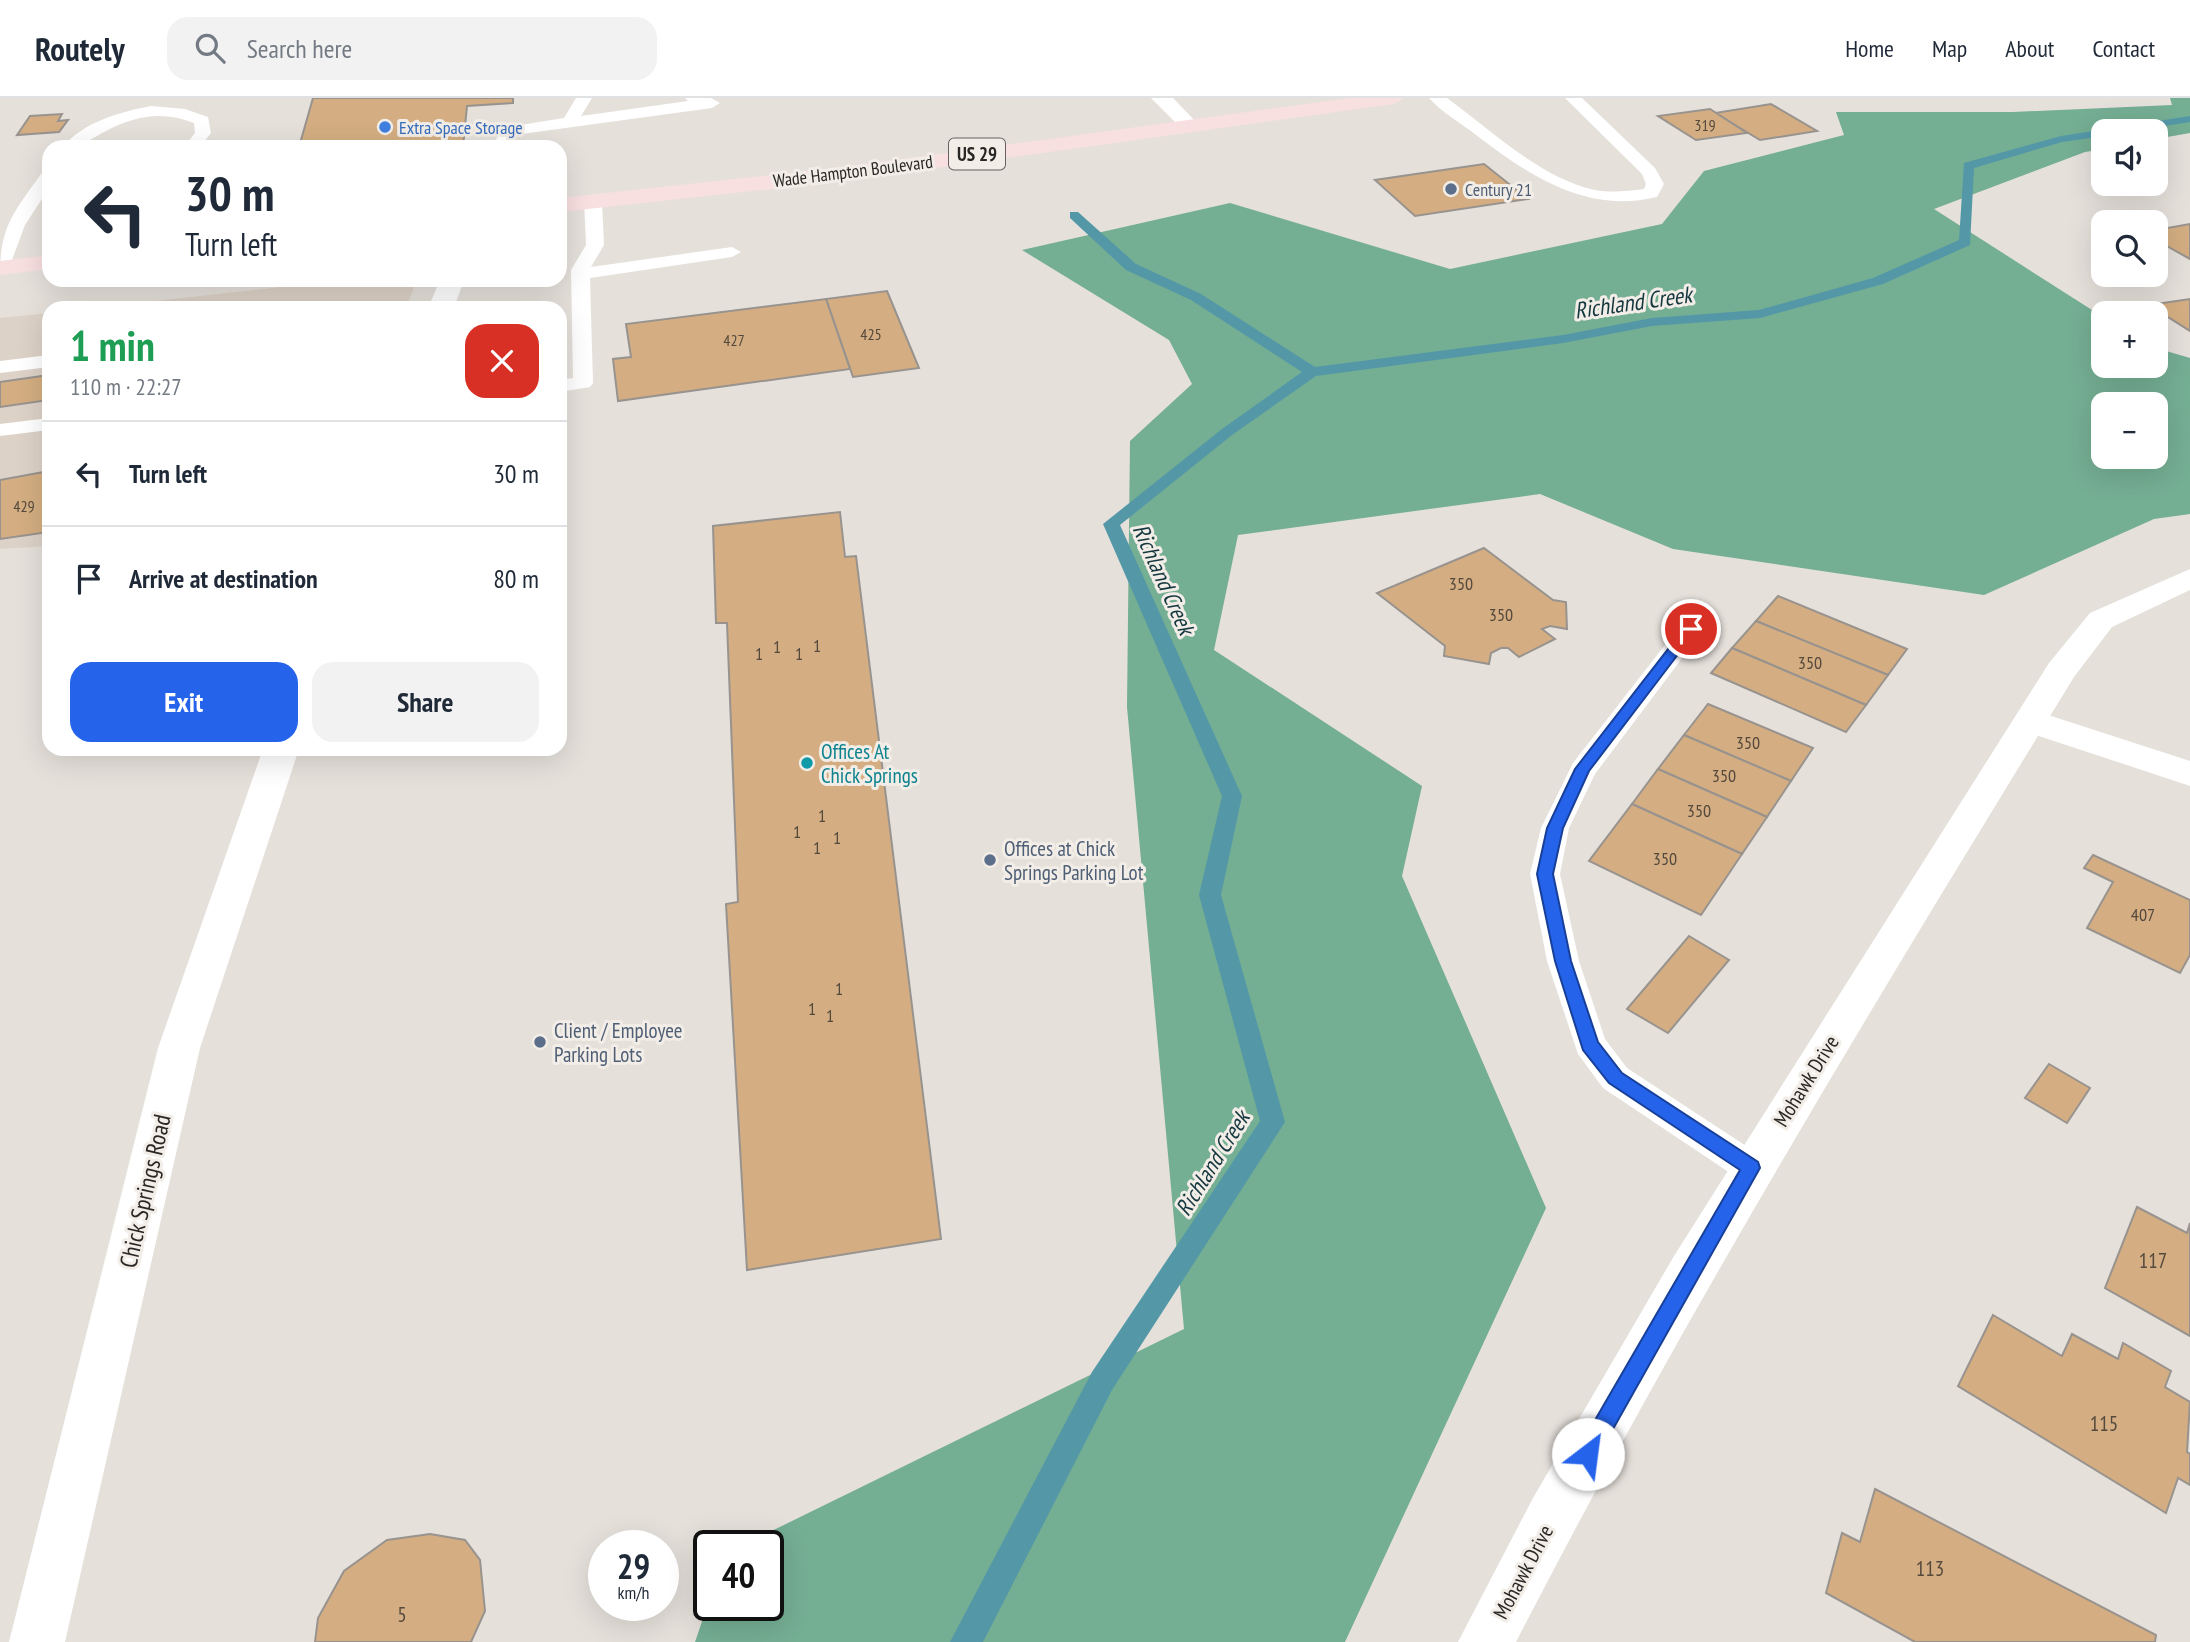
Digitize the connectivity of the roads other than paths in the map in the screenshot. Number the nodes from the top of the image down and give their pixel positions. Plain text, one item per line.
1 (583, 98) edge
2 (693, 98) edge
3 (1161, 98) edge
4 (1394, 98) edge
5 (1437, 98) edge
6 (1573, 98) edge
7 (569, 122) junction
8 (1190, 126) junction
9 (79, 140) edge
10 (198, 140) edge
11 (504, 140) edge
12 (42, 186) edge
13 (593, 202) junction
14 (567, 204) edge
15 (732, 252) dead end
16 (42, 263) edge
17 (0, 268) edge
18 (580, 274) junction
19 (42, 362) edge
20 (0, 367) edge
21 (567, 385) edge
22 (42, 425) edge
23 (0, 430) edge
24 (2190, 578) edge
25 (1691, 629) dead end
26 (2030, 721) junction
27 (279, 756) edge
28 (2190, 774) edge
29 (1751, 1168) junction
30 (37, 1642) edge
31 (1486, 1642) edge

1 - 7 lane
2 - 7 lane
3 - 8 street
4 - 8 main road, Wade Hampton Boulevard / US 29
5 - 6 lane
7 - 11 lane
8 - 13 main road, Wade Hampton Boulevard / US 29
9 - 10 lane
12 - 17 lane
13 - 14 main road, Wade Hampton Boulevard / US 29
13 - 18 lane
15 - 18 lane
16 - 17 main road
18 - 21 lane
19 - 20 lane
22 - 23 lane
24 - 26 street, Mohawk Drive
25 - 29 lane
26 - 28 street
26 - 29 street, Mohawk Drive
27 - 30 street, Chick Springs Road
29 - 31 street, Mohawk Drive

